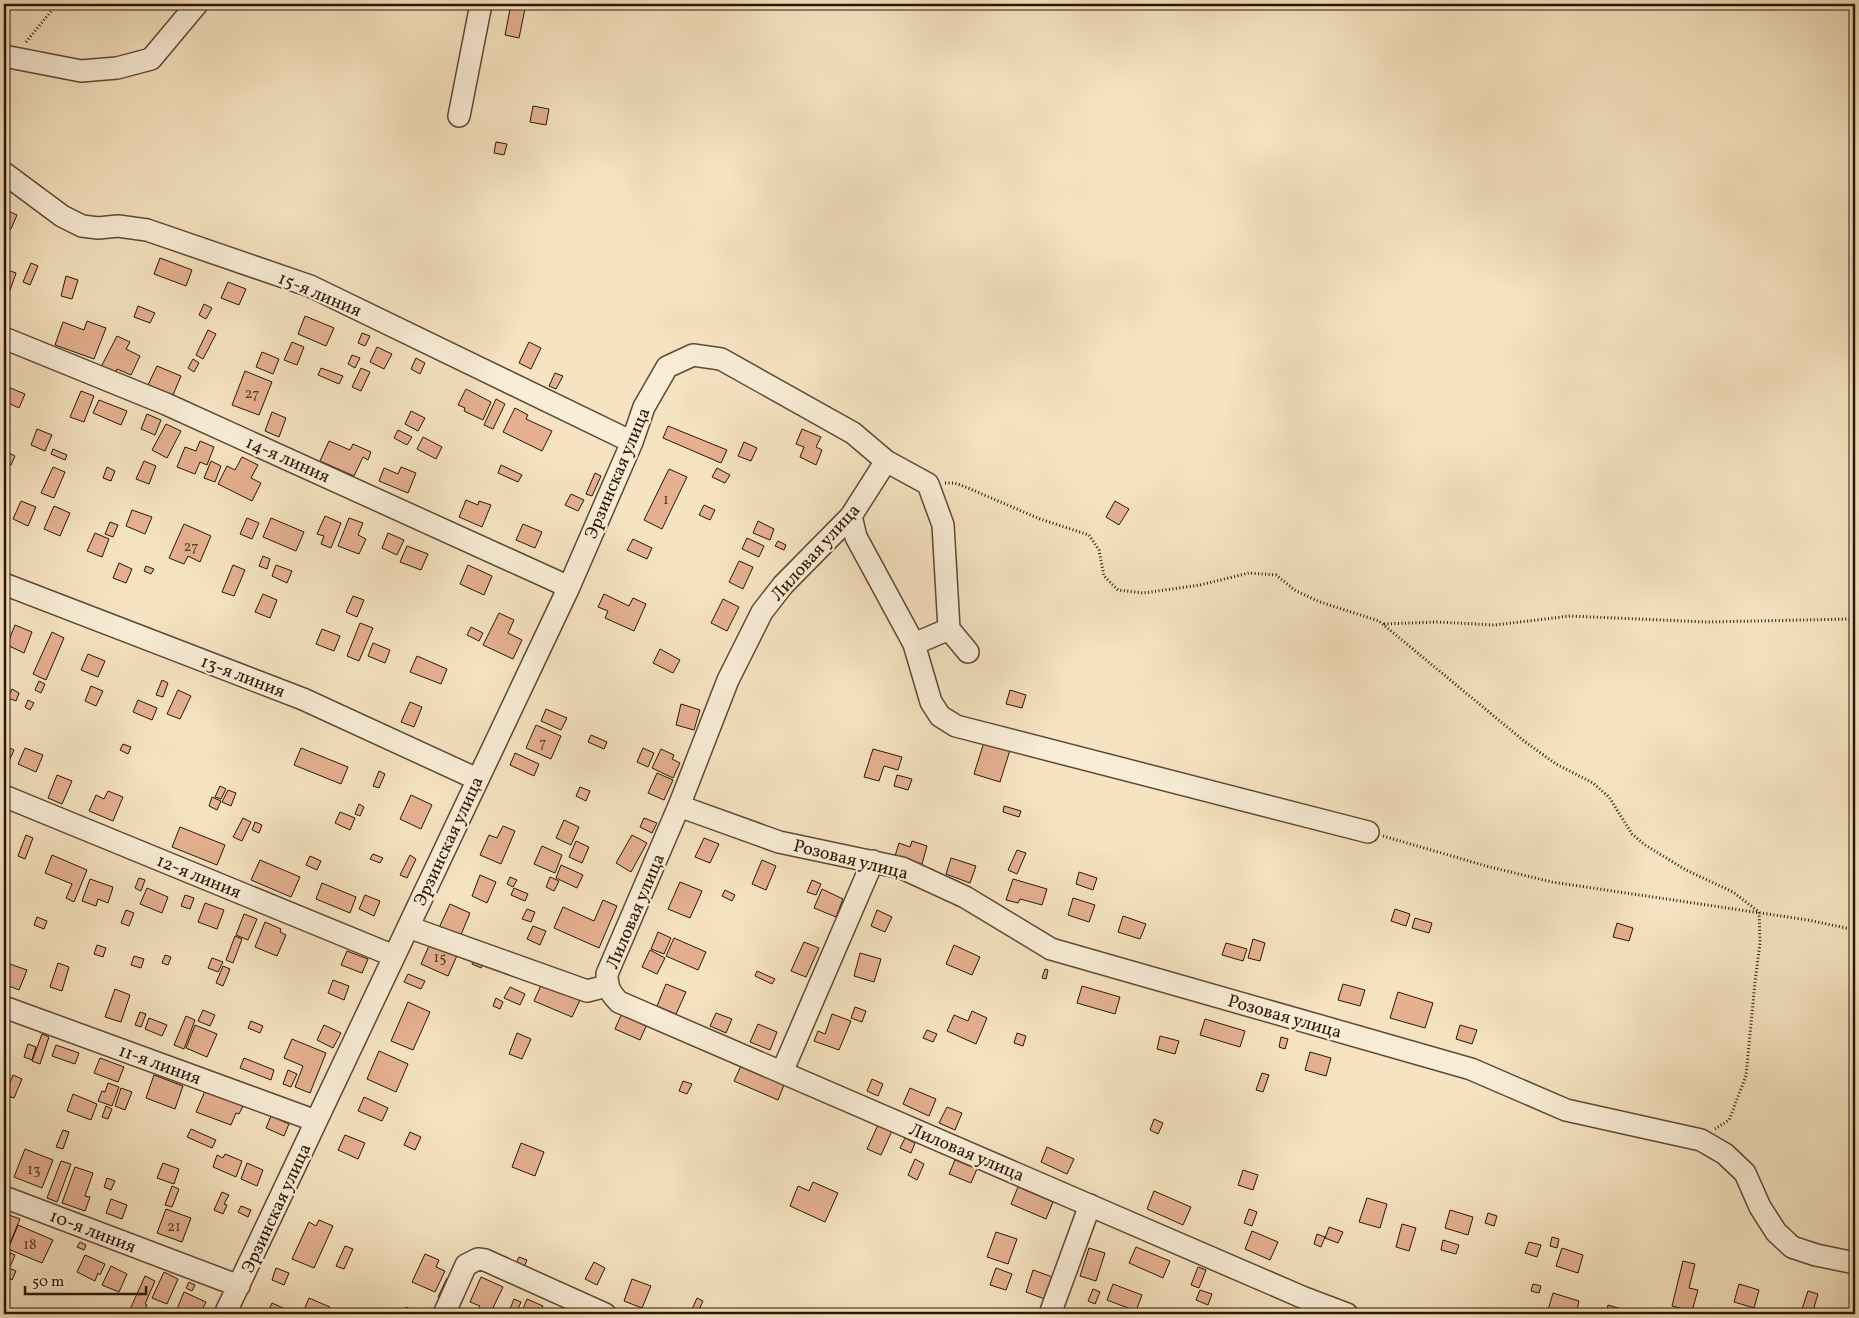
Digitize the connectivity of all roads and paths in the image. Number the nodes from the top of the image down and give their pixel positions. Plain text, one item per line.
1 (57, 4) edge
2 (197, 4) edge
3 (481, 4) edge
4 (9, 57) edge
5 (459, 116) dead end
6 (4, 173) edge
7 (4, 338) edge
8 (632, 442) junction
9 (886, 461) junction
10 (928, 484) junction
11 (851, 516) junction
12 (4, 584) edge
13 (569, 587) junction
14 (1855, 622) edge
15 (1383, 624) junction
16 (949, 628) junction
17 (914, 644) junction
18 (968, 652) dead end
19 (477, 779) junction
20 (4, 796) edge
21 (680, 806) junction
22 (1368, 832) joint
23 (873, 861) junction
24 (1758, 912) junction
25 (408, 927) junction
26 (1855, 930) edge
27 (394, 956) junction
28 (607, 986) junction
29 (4, 1007) edge
30 (782, 1072) junction
31 (316, 1121) junction
32 (1701, 1140) junction
33 (4, 1197) edge
34 (1090, 1205) junction
35 (1855, 1263) edge
36 (239, 1286) junction
37 (225, 1314) edge
38 (444, 1314) edge
39 (605, 1314) edge
40 (1050, 1314) edge
41 (1347, 1314) edge

1 - 4 path
2 - 4 street
3 - 5 street
6 - 8 street, 15-я линия
7 - 13 street, 14-я линия
8 - 9 street, Эрзинская улица
8 - 13 street, Эрзинская улица
9 - 10 street
9 - 11 street, Лиловая улица
10 - 15 path
10 - 16 street
11 - 17 street
11 - 21 street, Лиловая улица
12 - 19 street, 13-я линия
13 - 19 street, Эрзинская улица
14 - 15 path
15 - 24 path
16 - 17 street
16 - 18 street
17 - 22 street
19 - 25 street, Эрзинская улица
20 - 27 street, 12-я линия
21 - 23 street, Розовая улица
21 - 28 street, Лиловая улица
22 - 24 path
23 - 30 street
23 - 32 street, Розовая улица
24 - 26 path
24 - 32 path
25 - 27 street, Эрзинская улица
25 - 28 street
27 - 31 street, Эрзинская улица
28 - 30 street, Лиловая улица
29 - 31 street, 11-я линия
30 - 34 street, Лиловая улица
31 - 36 street, Эрзинская улица
32 - 35 street, Розовая улица
33 - 36 street, 10-я линия
34 - 40 street
34 - 41 street, Лиловая улица
36 - 37 street, Эрзинская улица
38 - 39 street

